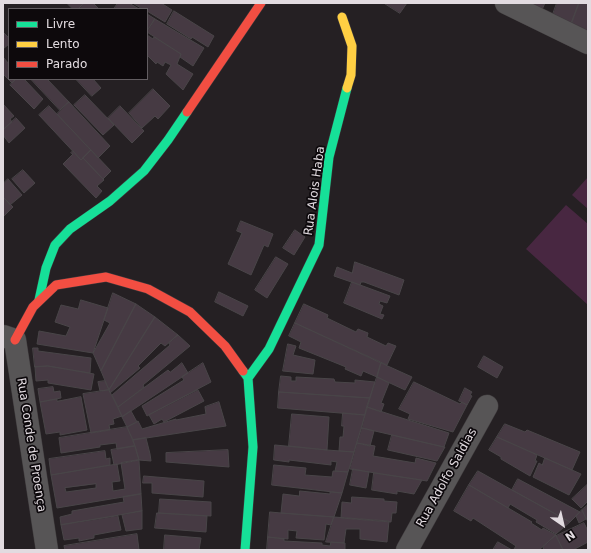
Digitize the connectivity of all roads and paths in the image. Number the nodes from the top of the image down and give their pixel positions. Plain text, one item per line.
1 (260, 3) edge
2 (506, 3) edge
3 (342, 17) dead end
4 (588, 43) edge
5 (39, 300) junction
6 (9, 338) edge
7 (248, 378) junction
8 (487, 406) dead end
9 (47, 550) edge
10 (245, 550) edge
11 (407, 550) edge

1 - 5 street
2 - 4 street
3 - 7 street, Rua Alois Haba
5 - 6 street
5 - 7 street
6 - 9 street, Rua Conde de Proença
7 - 10 street
8 - 11 street, Rua Adolfo Saldias

